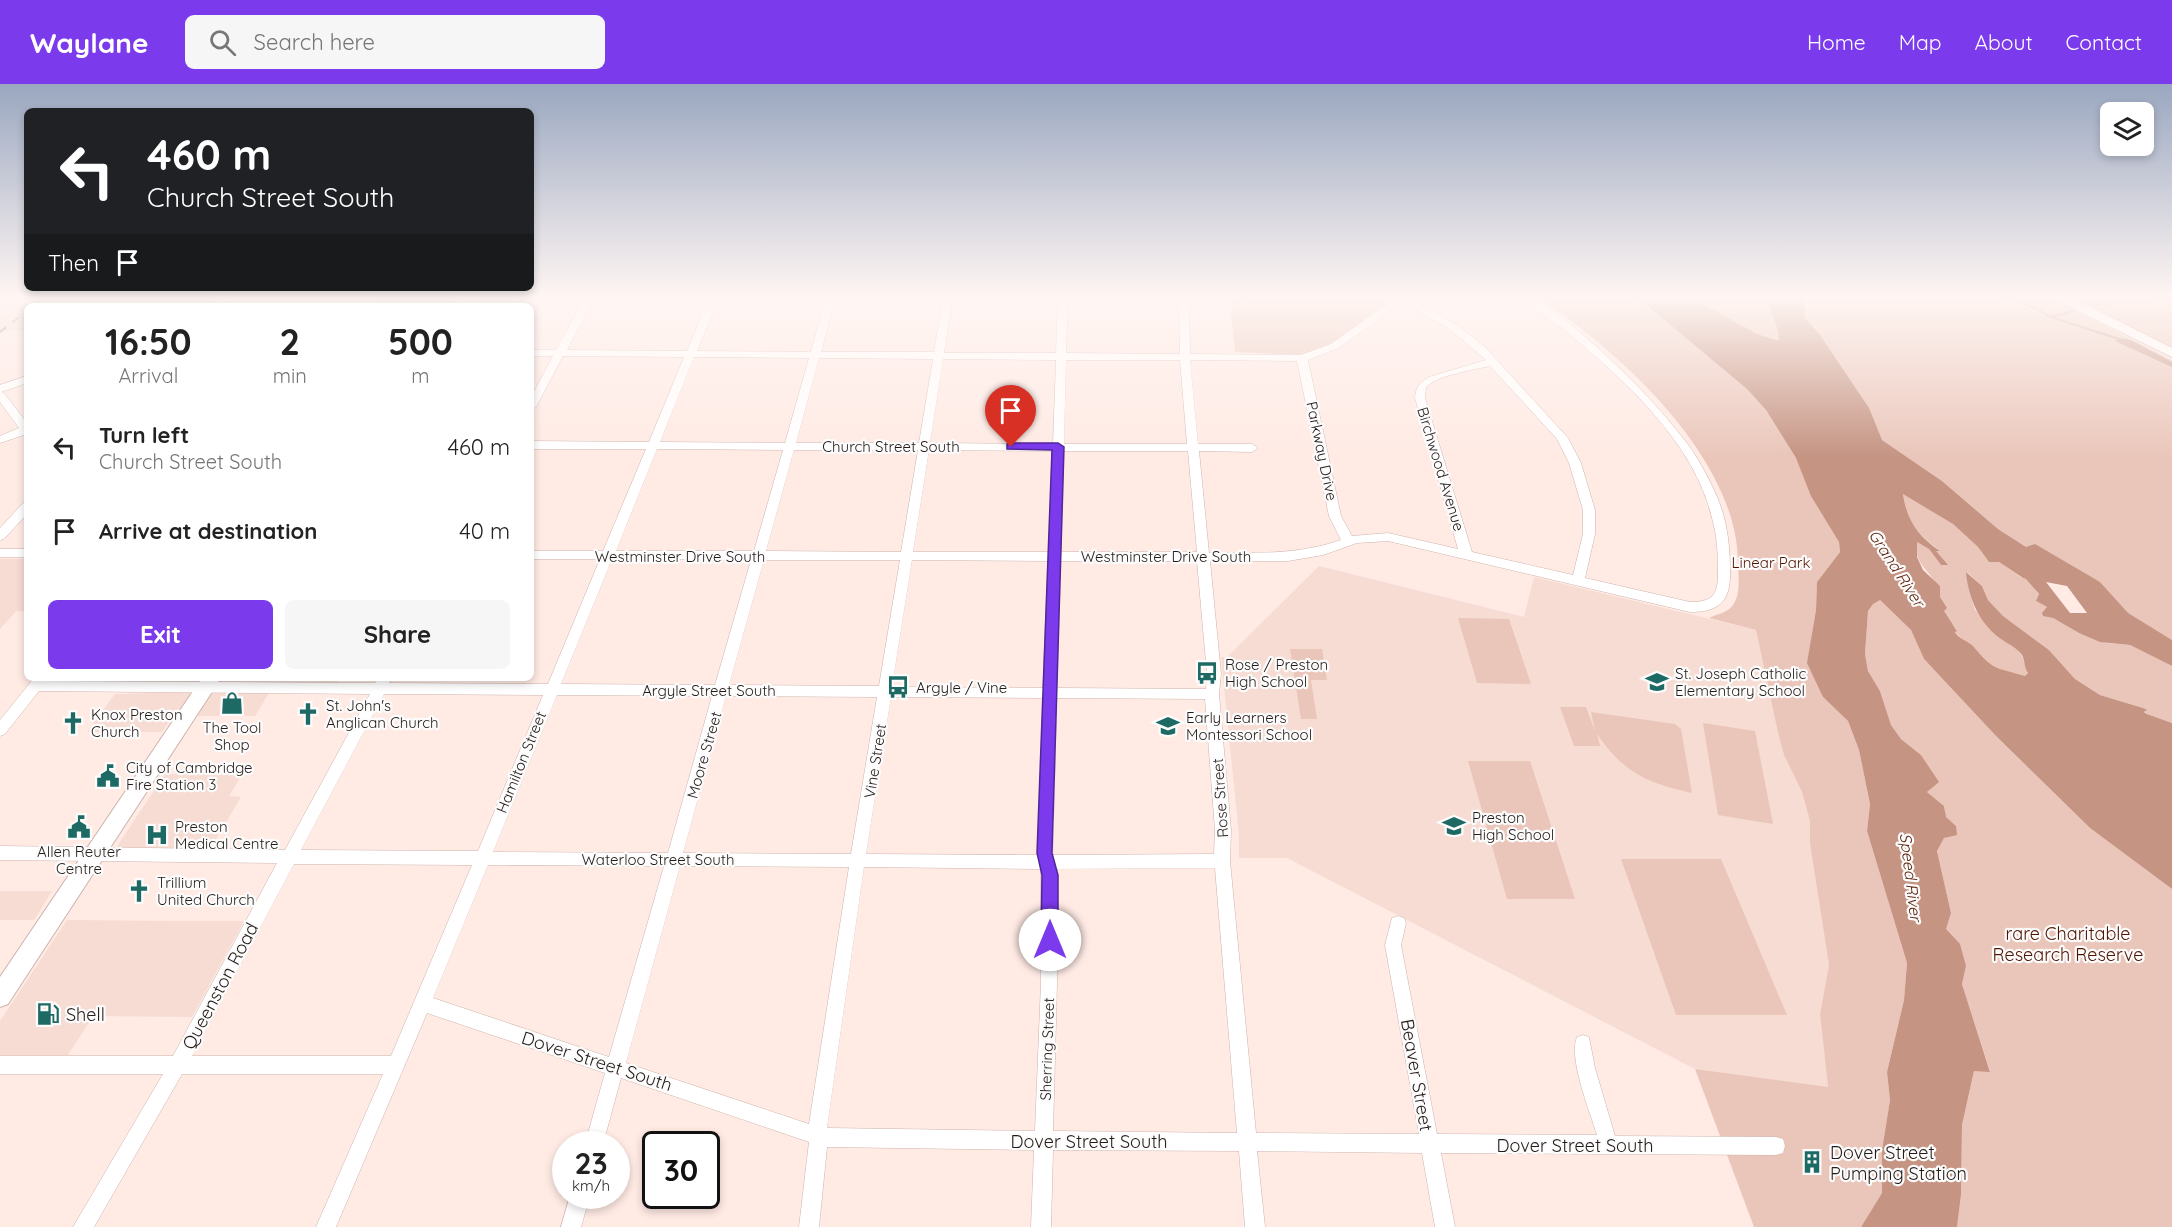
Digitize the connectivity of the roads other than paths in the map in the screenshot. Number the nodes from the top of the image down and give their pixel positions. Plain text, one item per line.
1 (562, 350) edge
2 (691, 350) edge
3 (817, 350) edge
4 (940, 350) edge
5 (1061, 350) edge
6 (1185, 350) edge
7 (1323, 350) edge
8 (1482, 350) edge
9 (1595, 350) edge
10 (534, 353) edge
11 (560, 354) junction
12 (689, 354) junction
13 (816, 354) junction
14 (939, 356) junction
15 (1061, 356) junction
16 (1185, 356) junction
17 (1302, 358) junction
18 (1492, 362) junction
19 (24, 380) edge
20 (0, 390) edge
21 (0, 395) edge
22 (534, 402) edge
23 (24, 427) edge
24 (24, 431) edge
25 (0, 440) edge
26 (534, 445) edge
27 (653, 445) junction
28 (790, 446) junction
29 (926, 446) junction
30 (1058, 447) junction
31 (1193, 448) junction
32 (1252, 448) dead end
33 (24, 509) edge
34 (0, 536) edge
35 (1348, 541) junction
36 (0, 553) edge
37 (24, 553) edge
38 (1466, 554) junction
39 (534, 555) edge
40 (758, 555) junction
41 (607, 556) junction
42 (906, 556) junction
43 (1055, 556) junction
44 (1203, 557) junction
45 (1578, 580) junction
46 (38, 682) edge
47 (209, 682) edge
48 (382, 683) edge
49 (551, 690) junction
50 (722, 690) junction
51 (885, 691) junction
52 (1050, 692) junction
53 (1212, 694) junction
54 (0, 729) edge
55 (0, 853) edge
56 (94, 855) junction
57 (288, 857) junction
58 (481, 858) junction
59 (675, 858) junction
60 (859, 861) junction
61 (1222, 861) junction
62 (1047, 862) junction
63 (1398, 923) dead end
64 (0, 996) edge
65 (423, 1003) junction
66 (1583, 1043) dead end
67 (0, 1065) edge
68 (395, 1065) junction
69 (177, 1066) junction
70 (617, 1067) junction
71 (598, 1131) edge
72 (819, 1136) junction
73 (1045, 1141) junction
74 (1248, 1142) junction
75 (1429, 1144) junction
76 (1609, 1145) junction
77 (1776, 1146) dead end
78 (576, 1209) edge
79 (84, 1227) edge
80 (326, 1227) edge
81 (571, 1227) edge
82 (809, 1227) edge
83 (1041, 1227) edge
84 (1255, 1227) edge
85 (1445, 1227) edge

1 - 11 street
2 - 12 street, Hamilton Street
3 - 13 street, Moore Street
4 - 14 street, Vine Street
5 - 15 street, Sherring Street
6 - 16 street, Rose Street
7 - 17 street
8 - 18 street
9 - 45 street, Westminster Drive South
10 - 11 street
11 - 12 street
11 - 22 street
12 - 13 street
12 - 27 street, Hamilton Street
13 - 14 street
13 - 28 street, Moore Street
14 - 15 street
14 - 29 street, Vine Street
15 - 16 street
15 - 30 street, Sherring Street
16 - 17 street
16 - 31 street, Rose Street
17 - 35 street, Parkway Drive
18 - 38 street, Birchwood Avenue
18 - 45 street
19 - 20 street
21 - 23 street
24 - 25 street
26 - 27 street, Church Street South
27 - 28 street, Church Street South
27 - 41 street, Hamilton Street
28 - 29 street, Church Street South
28 - 40 street, Moore Street
29 - 30 street, Church Street South
29 - 42 street, Vine Street
30 - 31 street, Church Street South
30 - 43 street, Sherring Street
31 - 32 street, Church Street South
31 - 44 street, Rose Street
33 - 34 street
35 - 38 street, Westminster Drive South
35 - 44 street, Westminster Drive South
36 - 37 street
38 - 45 street, Westminster Drive South
39 - 41 street, Westminster Drive South
40 - 41 street, Westminster Drive South
40 - 42 street, Westminster Drive South
40 - 50 street, Moore Street
41 - 49 street, Hamilton Street
42 - 43 street, Westminster Drive South
42 - 51 street, Vine Street
43 - 44 street, Westminster Drive South
43 - 52 street, Sherring Street
44 - 53 street, Rose Street
46 - 47 street, Argyle Street South
46 - 54 street
47 - 48 street, Argyle Street South
47 - 56 main road
48 - 49 street, Argyle Street South
48 - 57 street, Queenston Road
49 - 50 street, Argyle Street South
49 - 58 street, Hamilton Street
50 - 51 street, Argyle Street South
50 - 59 street, Moore Street
51 - 52 street, Argyle Street South
51 - 60 street, Vine Street
52 - 53 street, Argyle Street South
52 - 62 street, Sherring Street
53 - 61 street, Rose Street
55 - 56 street, Waterloo Street South
56 - 57 street, Waterloo Street South
56 - 64 main road
57 - 58 street, Waterloo Street South
57 - 69 street, Queenston Road
58 - 59 street, Waterloo Street South
58 - 65 street, Hamilton Street
59 - 60 street, Waterloo Street South
59 - 70 street, Moore Street
60 - 62 street, Waterloo Street South
60 - 72 street, Vine Street
61 - 62 street, Waterloo Street South
61 - 74 street, Rose Street
62 - 73 street, Sherring Street
63 - 75 street, Beaver Street
65 - 68 street, Hamilton Street
65 - 70 street, Dover Street South
66 - 76 street
67 - 69 street
68 - 69 street
68 - 80 street, Hamilton Street
69 - 79 street, Queenston Road
70 - 71 street, Moore Street
70 - 72 street, Dover Street South
72 - 73 street, Dover Street South
72 - 82 street, Vine Street
73 - 74 street, Dover Street South
73 - 83 street, Sherring Street
74 - 75 street, Dover Street South
74 - 84 street, Rose Street
75 - 76 street, Dover Street South
75 - 85 street, Beaver Street
76 - 77 street, Dover Street South
78 - 81 street

